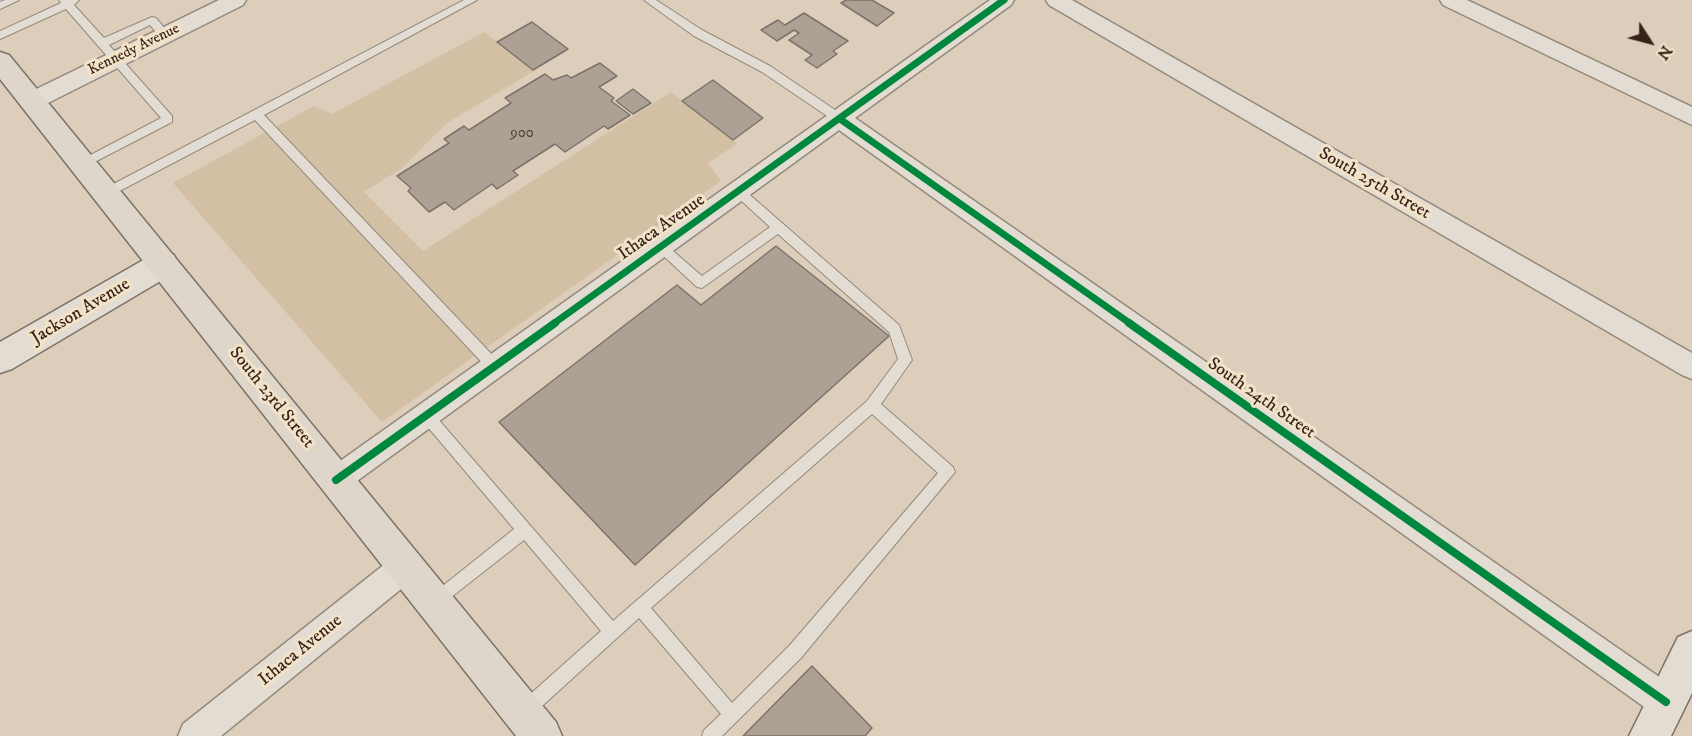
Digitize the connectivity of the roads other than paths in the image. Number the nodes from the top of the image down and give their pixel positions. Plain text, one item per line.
1 (14, 0) edge
2 (236, 0) edge
3 (472, 0) edge
4 (649, 0) edge
5 (1004, 0) edge
6 (1056, 0) edge
7 (1450, 0) edge
8 (69, 1) edge
9 (0, 6) edge
10 (0, 35) edge
11 (110, 51) junction
12 (0, 61) edge
13 (32, 101) junction
14 (256, 114) junction
15 (1692, 117) edge
16 (840, 119) junction
17 (83, 164) junction
18 (739, 192) junction
19 (106, 194) junction
20 (779, 227) junction
21 (661, 247) junction
22 (163, 264) junction
23 (0, 360) edge
24 (494, 366) junction
25 (1692, 367) edge
26 (872, 405) junction
27 (426, 415) junction
28 (336, 480) junction
29 (525, 530) junction
30 (406, 566) junction
31 (433, 603) junction
32 (640, 607) junction
33 (612, 632) junction
34 (1692, 651) edge
35 (732, 715) junction
36 (1657, 719) edge
37 (532, 724) edge
38 (195, 736) edge
39 (710, 736) edge

1 - 9 lane
2 - 11 street, Kennedy Avenue
3 - 14 lane
4 - 16 lane
5 - 16 street, Ithaca Avenue
6 - 25 street, South 25th Street
7 - 15 street
8 - 10 lane
8 - 11 lane
11 - 13 street, Kennedy Avenue
11 - 17 lane
12 - 13 main road, South 23rd Street
13 - 17 main road, South 23rd Street
14 - 19 lane
14 - 24 lane
16 - 18 street, Ithaca Avenue
16 - 36 street, South 24th Street
17 - 19 main road, South 23rd Street
18 - 20 lane
18 - 21 street, Ithaca Avenue
19 - 22 main road, South 23rd Street
20 - 21 lane
20 - 26 lane
21 - 24 street, Ithaca Avenue
22 - 23 street, Jackson Avenue
22 - 28 main road, South 23rd Street
24 - 27 street, Ithaca Avenue
26 - 32 lane
26 - 35 lane
27 - 28 street, Ithaca Avenue
27 - 29 lane
28 - 30 main road, South 23rd Street
29 - 31 lane
29 - 33 lane
30 - 31 main road, South 23rd Street
30 - 38 street, Ithaca Avenue
31 - 37 main road, South 23rd Street
32 - 33 lane
32 - 35 lane
33 - 37 lane
34 - 36 street
35 - 39 lane

